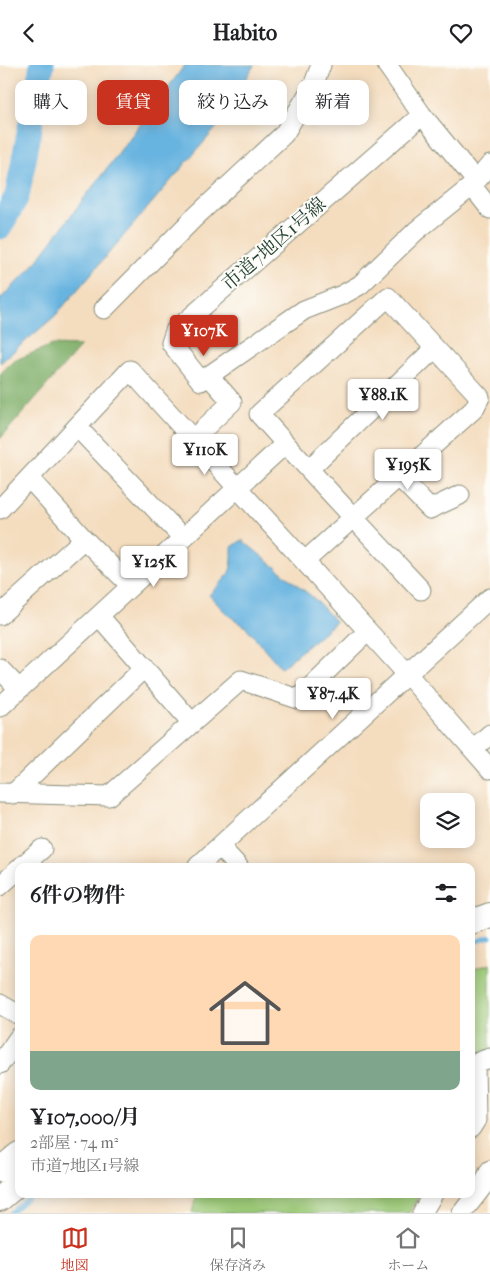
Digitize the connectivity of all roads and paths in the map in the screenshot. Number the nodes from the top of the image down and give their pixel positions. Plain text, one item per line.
1 (321, 65) edge
2 (387, 65) edge
3 (422, 115) junction
4 (490, 165) edge
5 (474, 183) junction
6 (490, 209) edge
7 (104, 309) dead end
8 (435, 348) junction
9 (209, 376) junction
10 (77, 427) junction
11 (193, 439) junction
12 (285, 444) junction
13 (308, 469) junction
14 (398, 477) junction
15 (29, 478) junction
16 (238, 488) junction
17 (460, 495) dead end
18 (0, 509) edge
19 (353, 517) junction
20 (184, 538) junction
21 (84, 539) junction
22 (305, 561) junction
23 (131, 586) junction
24 (421, 590) dead end
25 (490, 598) edge
26 (0, 615) edge
27 (99, 616) junction
28 (368, 631) junction
29 (0, 669) edge
30 (144, 669) junction
31 (407, 674) junction
32 (19, 689) junction
33 (0, 707) edge
34 (192, 723) junction
35 (490, 734) edge
36 (473, 749) junction
37 (490, 769) edge
38 (6, 794) edge
39 (220, 847) junction
40 (42, 849) dead end
41 (26, 863) edge
42 (201, 863) edge
43 (235, 863) edge
44 (15, 873) edge
45 (0, 886) edge
46 (490, 900) edge
47 (475, 905) edge
48 (490, 915) edge
49 (475, 920) edge
50 (0, 1004) edge
51 (15, 1013) edge
52 (15, 1043) edge
53 (490, 1059) edge
54 (475, 1063) edge
55 (475, 1063) edge
56 (0, 1064) edge
57 (475, 1122) edge
58 (15, 1157) edge
59 (0, 1170) edge
60 (490, 1170) edge
61 (15, 1186) edge
62 (475, 1196) edge
63 (431, 1198) edge
64 (474, 1198) edge
65 (0, 1199) edge
66 (422, 1213) edge
67 (462, 1213) edge

1 - 7 street
2 - 3 street
3 - 5 street
3 - 9 street, 市道7地区1号線
4 - 5 street
5 - 6 street
5 - 9 street
8 - 12 street
8 - 13 street
8 - 14 street
9 - 11 street
10 - 11 street
10 - 15 street
10 - 20 street
11 - 16 street
12 - 13 street
12 - 16 street
13 - 19 street
14 - 17 street
14 - 19 street
15 - 18 street
15 - 21 street
16 - 20 street
16 - 22 street
19 - 22 street
19 - 24 street
20 - 23 street
21 - 23 street
21 - 26 street
22 - 28 street
23 - 27 street
25 - 31 street
27 - 30 street
27 - 32 street
28 - 31 street
28 - 34 street
29 - 32 street
30 - 34 street
30 - 38 street
31 - 36 street
31 - 39 street
32 - 33 street
34 - 38 street
35 - 36 street
36 - 37 street
39 - 42 street
39 - 43 street
40 - 41 street
44 - 45 street
46 - 47 main road
48 - 49 main road
50 - 51 street
52 - 56 street
53 - 55 street
54 - 57 street
58 - 59 main road
60 - 62 street
61 - 65 main road
63 - 66 street
64 - 67 street

